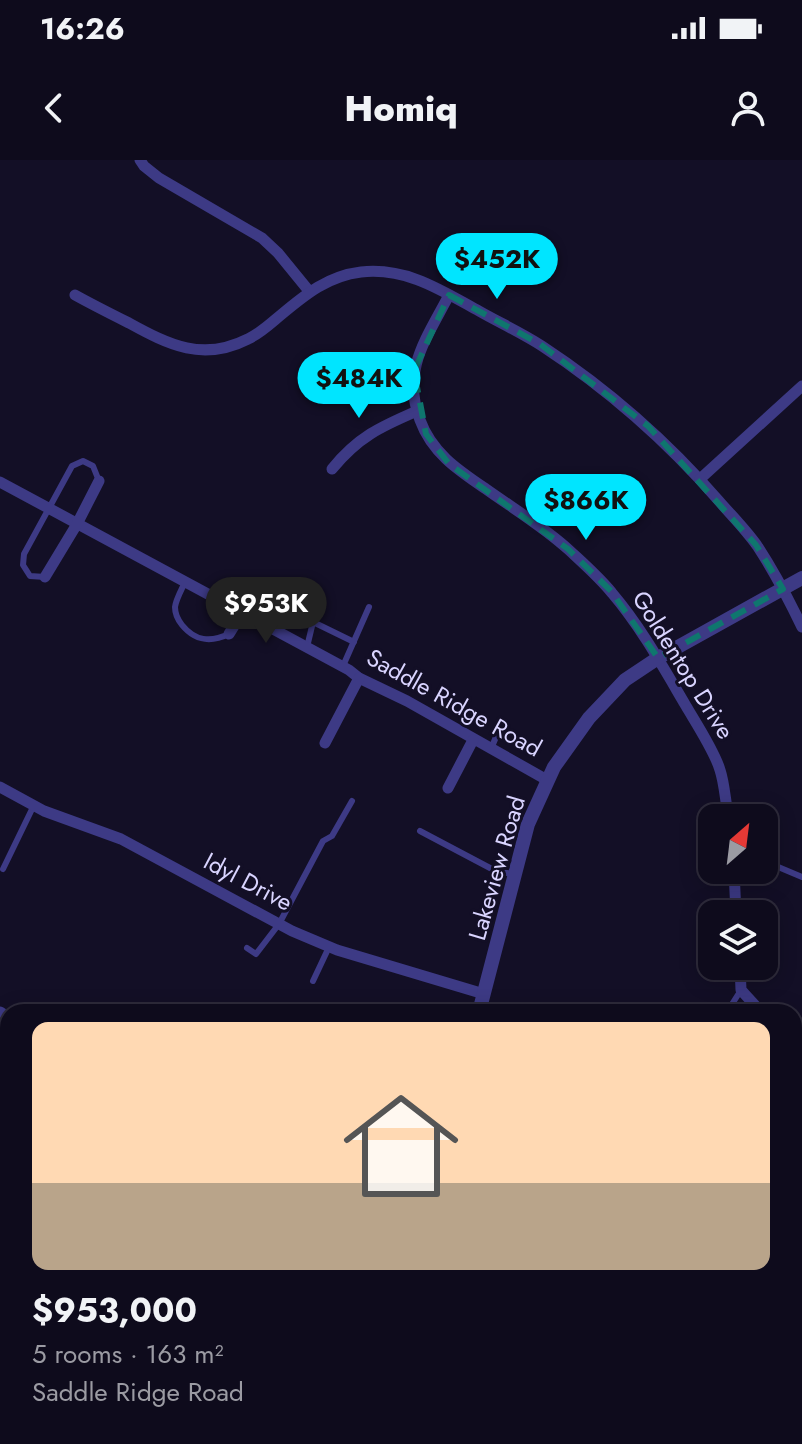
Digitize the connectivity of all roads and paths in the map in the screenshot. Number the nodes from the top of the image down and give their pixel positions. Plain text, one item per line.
1 (140, 160) edge
2 (309, 291) junction
3 (75, 295) dead end
4 (449, 295) junction
5 (802, 386) edge
6 (417, 411) junction
7 (332, 469) dead end
8 (700, 479) junction
9 (99, 481) joint
10 (0, 482) edge
11 (48, 509) junction
12 (77, 524) junction
13 (45, 577) joint
14 (802, 578) edge
15 (185, 582) junction
16 (783, 589) junction
17 (369, 607) dead end
18 (313, 609) dead end
19 (242, 613) junction
20 (313, 622) junction
21 (802, 627) edge
22 (229, 634) joint
23 (354, 642) junction
24 (307, 647) junction
25 (658, 658) junction
26 (343, 666) junction
27 (359, 678) junction
28 (498, 732) dead end
29 (473, 740) junction
30 (325, 743) dead end
31 (491, 749) junction
32 (547, 780) junction
33 (0, 787) edge
34 (448, 788) dead end
35 (352, 801) dead end
36 (725, 804) edge
37 (34, 805) junction
38 (420, 831) dead end
39 (778, 867) edge
40 (3, 869) dead end
41 (514, 875) junction
42 (802, 877) edge
43 (279, 924) junction
44 (329, 947) junction
45 (247, 948) dead end
46 (741, 980) edge
47 (313, 981) dead end
48 (741, 990) junction
49 (484, 994) junction
50 (481, 1004) edge
51 (732, 1004) edge
52 (754, 1004) edge

1 - 2 street
2 - 3 street
2 - 4 street
4 - 6 street, Goldentop Drive
4 - 8 street
5 - 8 street
6 - 7 street
6 - 25 street, Goldentop Drive
8 - 16 street
9 - 11 lane
9 - 12 street
10 - 11 street, Saddle Ridge Road
11 - 12 street, Saddle Ridge Road
11 - 13 lane
12 - 13 street
12 - 15 street, Saddle Ridge Road
14 - 16 street, Lakeview Road
15 - 19 street, Saddle Ridge Road
15 - 22 lane
16 - 21 street
16 - 25 street, Lakeview Road
17 - 23 lane
18 - 20 lane
19 - 22 street
19 - 24 street, Saddle Ridge Road
20 - 23 lane
20 - 24 lane
23 - 26 lane
24 - 26 street, Saddle Ridge Road
25 - 32 street, Lakeview Road
25 - 36 street, Goldentop Drive
26 - 27 street, Saddle Ridge Road
27 - 29 street, Saddle Ridge Road
27 - 30 street
28 - 31 lane
29 - 31 street, Saddle Ridge Road
29 - 34 street
31 - 32 street, Saddle Ridge Road
32 - 41 street, Lakeview Road
33 - 37 street, Idyl Drive
35 - 43 lane
37 - 40 lane
37 - 43 street, Idyl Drive
38 - 41 lane
39 - 42 lane
41 - 49 street, Lakeview Road
43 - 44 street, Idyl Drive
43 - 45 lane
44 - 47 lane
44 - 49 street, Idyl Drive
46 - 48 street
48 - 51 lane
48 - 52 street
49 - 50 street, Lakeview Road

